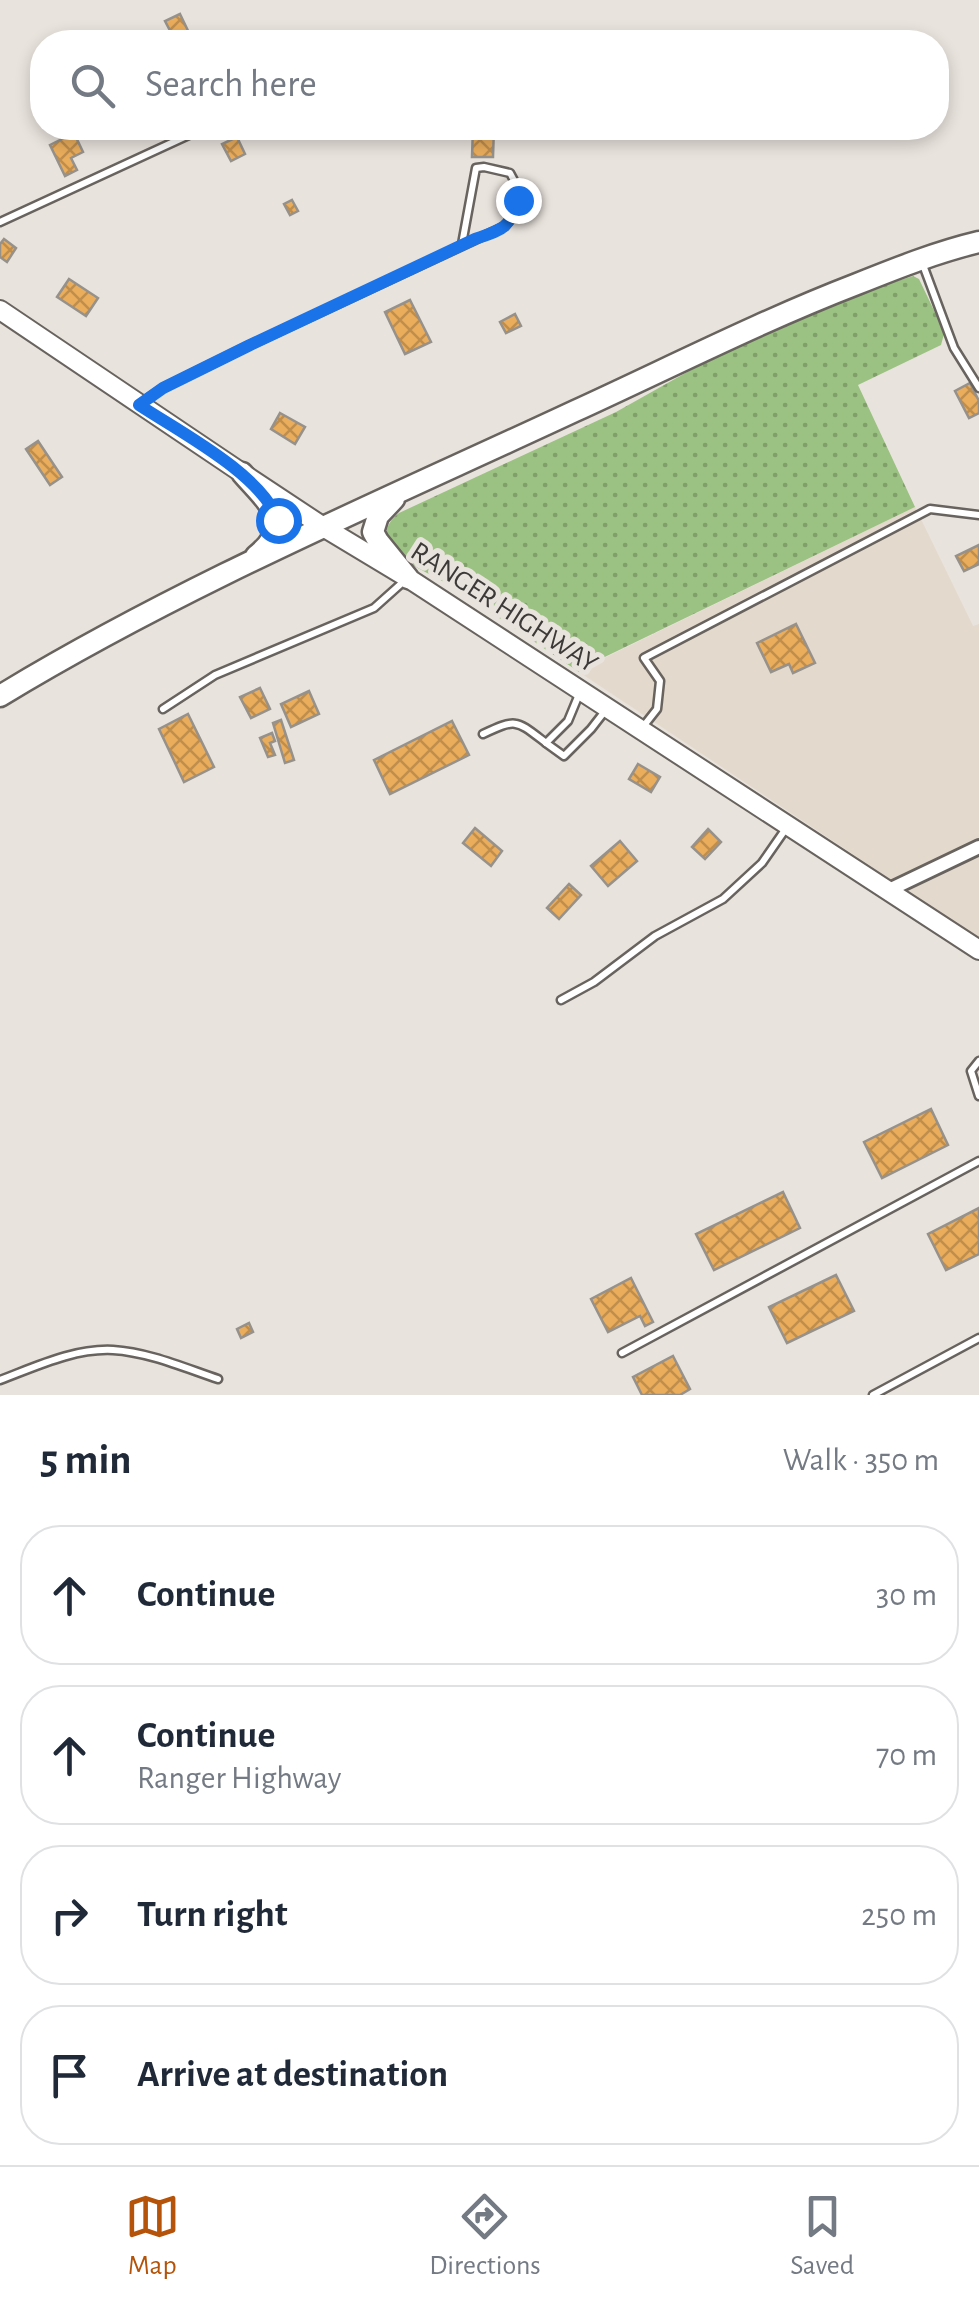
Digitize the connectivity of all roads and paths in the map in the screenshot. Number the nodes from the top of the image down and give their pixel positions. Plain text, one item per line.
1 (178, 140) edge
2 (0, 222) edge
3 (979, 242) edge
4 (462, 244) junction
5 (921, 259) junction
6 (0, 310) edge
7 (979, 388) edge
8 (139, 405) junction
9 (242, 473) junction
10 (404, 491) junction
11 (979, 515) edge
12 (325, 528) junction
13 (242, 568) junction
14 (408, 578) junction
15 (581, 690) junction
16 (0, 696) edge
17 (607, 708) junction
18 (163, 709) dead end
19 (641, 730) junction
20 (483, 734) dead end
21 (546, 742) junction
22 (788, 826) junction
23 (979, 846) edge
24 (887, 891) junction
25 (979, 950) edge
26 (561, 1000) dead end
27 (979, 1061) edge
28 (979, 1096) edge
29 (979, 1161) edge
30 (979, 1338) edge
31 (622, 1354) dead end
32 (218, 1379) dead end
33 (0, 1380) edge
34 (873, 1395) edge

1 - 2 lane
3 - 5 main road
4 - 4 lane
4 - 8 lane
5 - 7 lane
5 - 10 main road
6 - 8 main road, RANGER HIGHWAY
8 - 9 main road, RANGER HIGHWAY
9 - 12 main road, RANGER HIGHWAY
9 - 13 main road
10 - 12 main road
10 - 14 main road
11 - 19 lane
12 - 13 main road
12 - 14 main road, RANGER HIGHWAY
13 - 16 main road
14 - 15 main road, RANGER HIGHWAY
14 - 18 lane
15 - 17 main road, RANGER HIGHWAY
15 - 21 lane
17 - 19 main road, RANGER HIGHWAY
17 - 21 lane
19 - 22 main road, RANGER HIGHWAY
20 - 21 lane
22 - 24 main road, RANGER HIGHWAY
22 - 26 lane
23 - 24 street
24 - 25 main road, RANGER HIGHWAY
27 - 28 lane
29 - 31 lane
30 - 34 lane
32 - 33 lane

